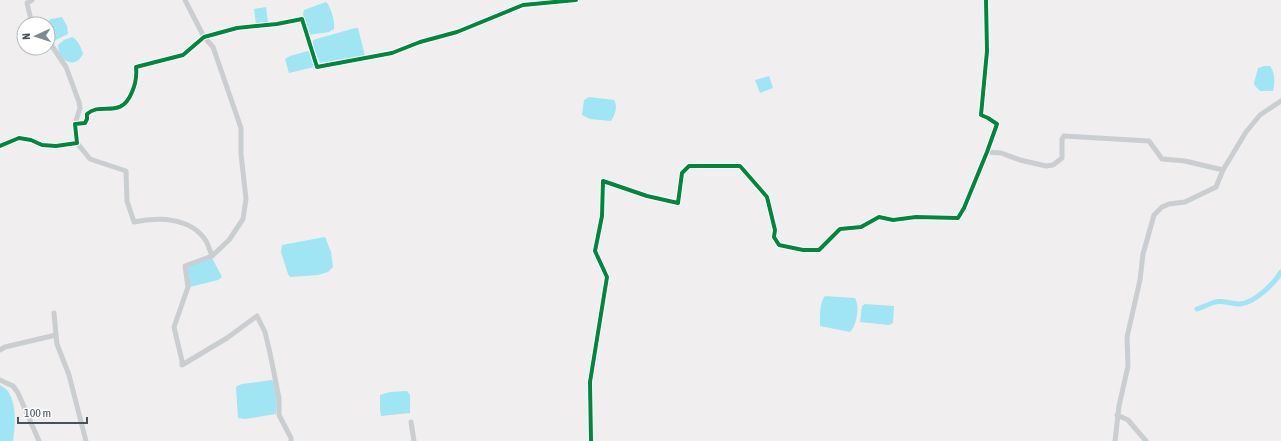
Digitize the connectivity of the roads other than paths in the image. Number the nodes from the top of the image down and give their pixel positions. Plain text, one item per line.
1 (32, 0) edge
2 (185, 0) edge
3 (576, 0) edge
4 (986, 0) edge
5 (30, 16) edge
6 (204, 37) junction
7 (56, 52) edge
8 (1281, 101) edge
9 (75, 124) junction
10 (77, 143) junction
11 (0, 146) edge
12 (987, 152) junction
13 (1223, 170) junction
14 (212, 256) junction
15 (54, 313) dead end
16 (56, 335) junction
17 (0, 350) edge
18 (0, 380) edge
19 (1117, 415) junction
20 (411, 422) dead end
21 (38, 441) edge
22 (86, 441) edge
23 (291, 441) edge
24 (414, 441) edge
25 (591, 441) edge
26 (1115, 441) edge
27 (1146, 441) edge

1 - 5 street
2 - 6 street
3 - 6 street
4 - 12 street
6 - 9 street
6 - 14 street
7 - 9 street
8 - 13 street
9 - 10 street
10 - 11 street
10 - 14 street
12 - 13 street
12 - 25 street
13 - 19 street
14 - 23 street
15 - 16 street
16 - 17 street
16 - 22 street
18 - 21 street
19 - 26 street
19 - 27 street
20 - 24 street

